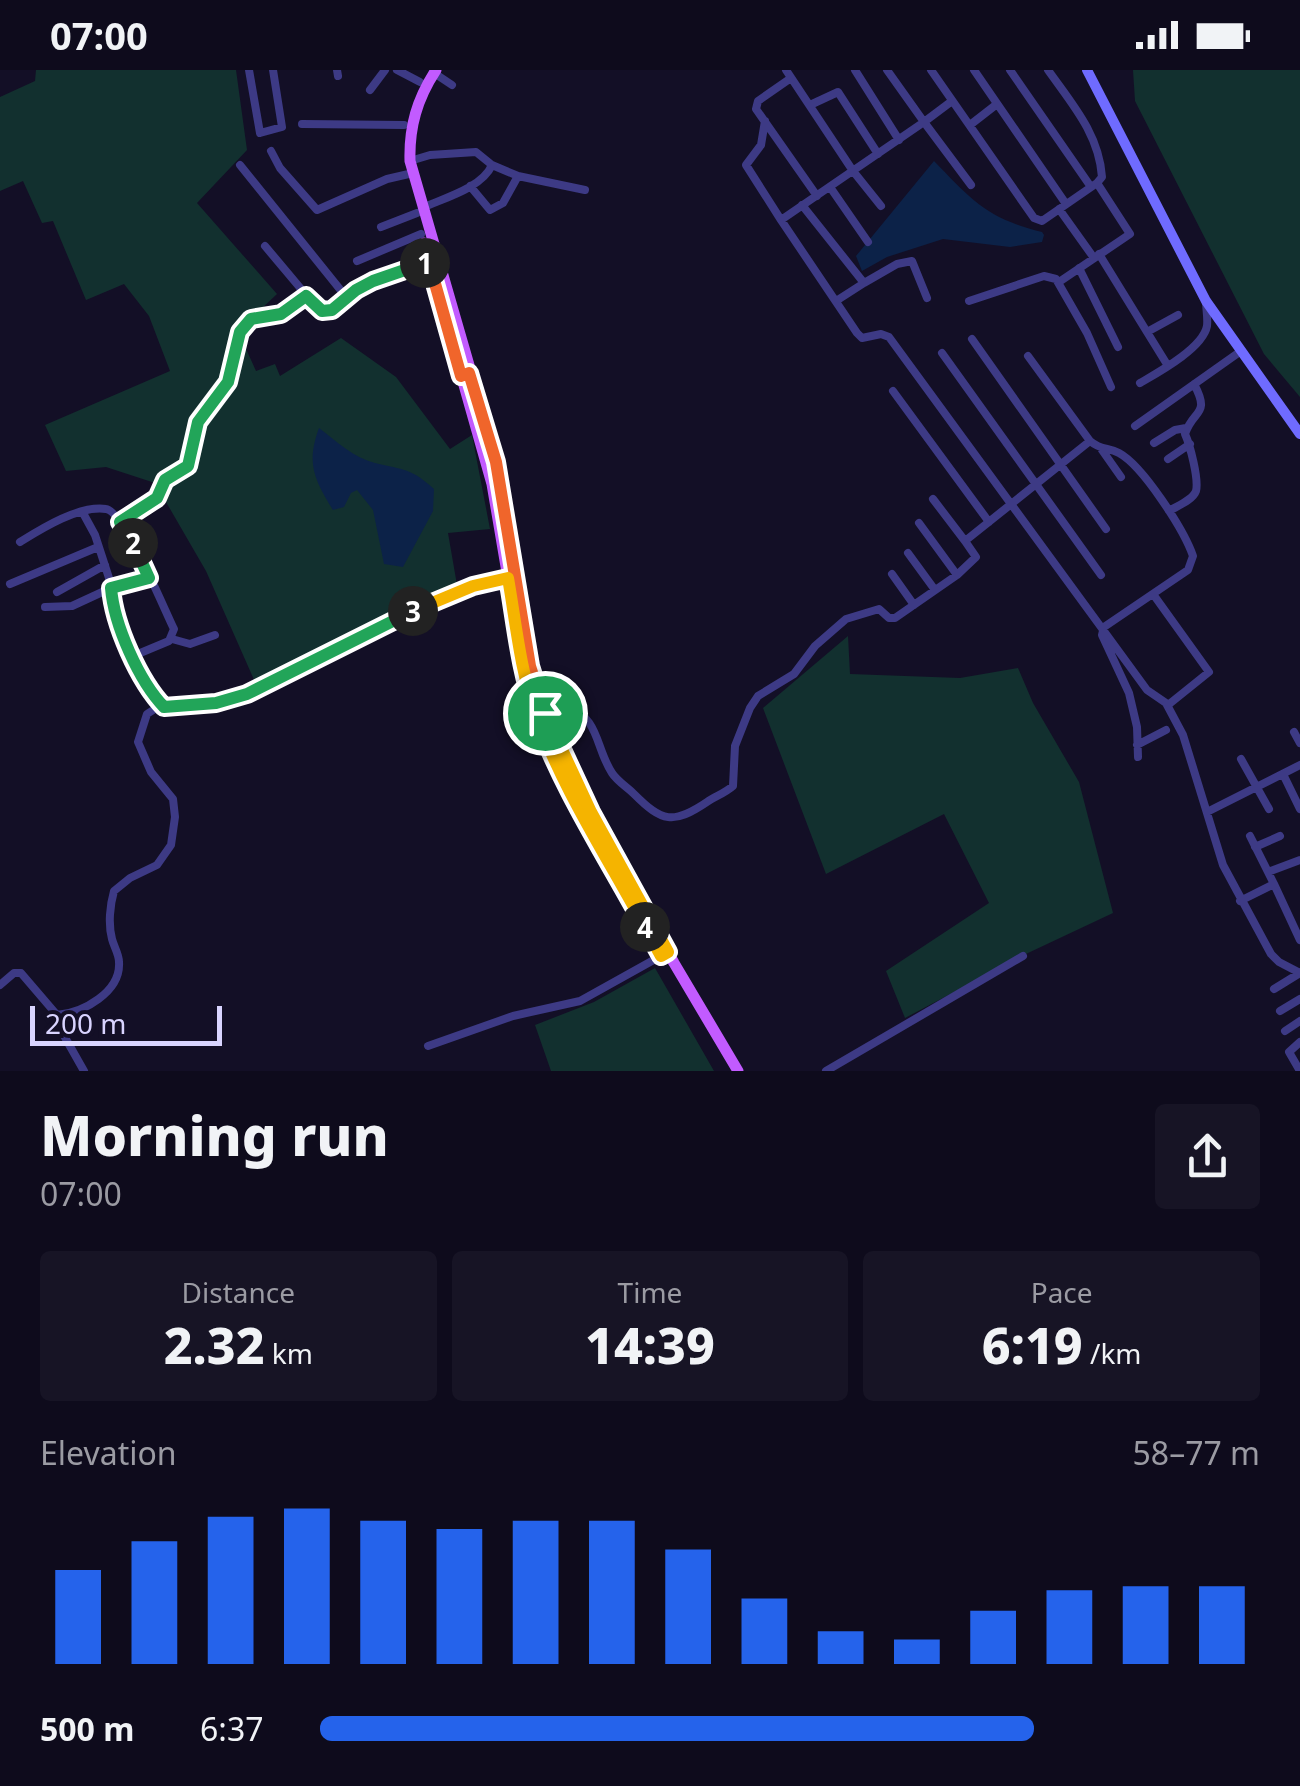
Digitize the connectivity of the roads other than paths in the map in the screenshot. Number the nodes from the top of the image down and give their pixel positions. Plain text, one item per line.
1 (249, 70) edge
2 (274, 70) edge
3 (385, 70) edge
4 (396, 70) edge
5 (854, 70) edge
6 (887, 70) edge
7 (931, 70) edge
8 (974, 70) edge
9 (1010, 70) edge
10 (1048, 70) edge
11 (1088, 70) edge
12 (432, 71) edge
13 (788, 74) edge
14 (420, 82) junction
15 (452, 85) dead end
16 (370, 90) dead end
17 (952, 101) junction
18 (998, 104) junction
19 (810, 105) junction
20 (765, 120) junction
21 (924, 122) junction
22 (302, 124) dead end
23 (404, 125) junction
24 (970, 125) junction
25 (899, 140) junction
26 (271, 151) dead end
27 (878, 154) junction
28 (240, 164) dead end
29 (492, 165) junction
30 (409, 169) junction
31 (853, 171) junction
32 (518, 176) junction
33 (971, 185) dead end
34 (1094, 185) junction
35 (470, 186) junction
36 (830, 187) junction
37 (586, 190) dead end
38 (817, 196) junction
39 (802, 205) junction
40 (881, 206) dead end
41 (1062, 207) junction
42 (419, 211) junction
43 (781, 220) junction
44 (381, 227) dead end
45 (421, 234) junction
46 (868, 242) dead end
47 (265, 246) dead end
48 (1097, 256) junction
49 (357, 262) dead end
50 (429, 262) junction
51 (1079, 268) junction
52 (1058, 282) junction
53 (864, 283) junction
54 (306, 296) junction
55 (347, 298) junction
56 (928, 298) dead end
57 (836, 301) junction
58 (969, 301) dead end
59 (1206, 302) junction
60 (1178, 314) dead end
61 (1147, 332) junction
62 (972, 340) dead end
63 (1118, 347) dead end
64 (1241, 351) junction
65 (942, 353) dead end
66 (1028, 356) dead end
67 (1168, 366) junction
68 (465, 374) junction
69 (1140, 383) dead end
70 (1194, 384) junction
71 (1111, 388) dead end
72 (892, 391) dead end
73 (1135, 426) dead end
74 (1186, 428) junction
75 (1300, 434) edge
76 (1090, 441) junction
77 (1154, 444) dead end
78 (1190, 444) junction
79 (1102, 450) junction
80 (1168, 459) dead end
81 (1062, 465) junction
82 (1121, 478) dead end
83 (1037, 485) junction
84 (933, 498) dead end
85 (1011, 504) junction
86 (1170, 511) junction
87 (84, 513) junction
88 (120, 522) junction
89 (989, 522) junction
90 (918, 523) dead end
91 (1106, 529) dead end
92 (966, 541) junction
93 (20, 542) dead end
94 (98, 546) junction
95 (908, 553) dead end
96 (105, 566) junction
97 (892, 574) dead end
98 (957, 575) junction
99 (1101, 575) dead end
100 (149, 578) junction
101 (508, 578) junction
102 (10, 584) dead end
103 (111, 588) junction
104 (935, 590) junction
105 (57, 592) dead end
106 (1152, 594) junction
107 (914, 605) junction
108 (45, 607) dead end
109 (1104, 627) junction
110 (215, 634) dead end
111 (172, 640) junction
112 (133, 656) junction
113 (161, 705) junction
114 (1168, 705) junction
115 (545, 713) junction
116 (1166, 730) dead end
117 (1294, 732) dead end
118 (1300, 744) edge
119 (1138, 745) junction
120 (1138, 758) dead end
121 (1241, 760) dead end
122 (1300, 765) edge
123 (1283, 774) junction
124 (1256, 787) junction
125 (1269, 809) dead end
126 (1300, 809) edge
127 (1207, 812) junction
128 (1250, 836) dead end
129 (1280, 836) dead end
130 (1255, 847) junction
131 (1300, 860) edge
132 (1268, 872) junction
133 (1274, 884) junction
134 (1240, 901) junction
135 (1297, 924) edge
136 (1300, 940) edge
137 (664, 954) junction
138 (1023, 956) dead end
139 (1300, 973) edge
140 (0, 985) edge
141 (1274, 988) dead end
142 (1300, 999) edge
143 (1280, 1011) dead end
144 (57, 1015) junction
145 (1300, 1021) edge
146 (1285, 1031) dead end
147 (1300, 1042) edge
148 (428, 1046) dead end
149 (1299, 1066) edge
150 (84, 1071) edge
151 (729, 1071) edge
152 (738, 1071) edge
153 (826, 1071) edge

1 - 2 street
3 - 16 street
4 - 14 street
5 - 25 street
6 - 21 street
7 - 17 street
8 - 18 street
9 - 34 street
10 - 34 street
11 - 59 main road
12 - 14 main road
12 - 15 street
12 - 30 main road
13 - 19 street
13 - 20 street
14 - 23 main road
17 - 21 street
17 - 24 street
18 - 24 street
18 - 41 street
19 - 27 street
19 - 31 street
20 - 38 street
20 - 43 street
21 - 25 street
21 - 33 street
22 - 23 street
23 - 30 main road
24 - 41 street
25 - 27 street
26 - 30 street
27 - 31 street
28 - 55 street
29 - 30 street
29 - 32 street
29 - 35 street
30 - 42 main road
31 - 36 street
31 - 40 street
32 - 35 street
32 - 37 street
34 - 41 street
34 - 48 street
35 - 42 street
36 - 38 street
36 - 46 street
38 - 39 street
39 - 43 street
39 - 53 street
41 - 48 street
42 - 44 street
42 - 45 main road
42 - 68 main road
43 - 57 street
45 - 49 street
45 - 50 main road
47 - 54 street
48 - 51 street
48 - 61 street
50 - 55 street
50 - 68 main road
51 - 52 street
51 - 63 street
52 - 58 street
52 - 71 street
53 - 56 street
53 - 57 street
54 - 55 street
54 - 88 street
57 - 85 street
59 - 64 main road
59 - 67 street
60 - 61 street
61 - 67 street
62 - 81 street
64 - 70 street
64 - 75 main road
65 - 83 street
66 - 76 street
67 - 69 street
68 - 101 main road
68 - 115 main road
70 - 73 street
70 - 74 street
72 - 89 street
74 - 77 street
74 - 78 street
76 - 79 street
76 - 81 street
78 - 80 street
78 - 86 street
79 - 82 street
79 - 86 street
81 - 83 street
81 - 91 street
83 - 85 street
83 - 99 street
84 - 92 street
85 - 89 street
85 - 109 street
86 - 106 street
87 - 88 street
87 - 93 street
87 - 94 street
88 - 100 street
89 - 92 street
90 - 98 street
92 - 98 street
94 - 96 street
94 - 102 street
95 - 104 street
96 - 103 street
96 - 105 street
97 - 107 street
98 - 104 street
100 - 103 street
100 - 111 street
101 - 113 street
101 - 137 main road
103 - 108 street
103 - 112 street
104 - 107 street
106 - 109 street
106 - 114 street
107 - 115 street
109 - 114 street
109 - 119 street
110 - 111 street
111 - 112 street
112 - 113 street
113 - 144 street
114 - 127 street
115 - 137 main road
116 - 119 street
117 - 118 street
119 - 120 street
121 - 124 street
122 - 123 street
123 - 124 street
123 - 126 street
124 - 125 street
124 - 127 street
127 - 134 street
128 - 130 street
129 - 130 street
130 - 132 street
131 - 132 street
132 - 133 street
133 - 134 street
133 - 135 street
134 - 139 street
135 - 136 street
137 - 148 street
137 - 151 main road
137 - 152 main road
138 - 153 street
139 - 141 street
140 - 144 street
142 - 143 street
144 - 150 street
145 - 146 street
147 - 149 street

